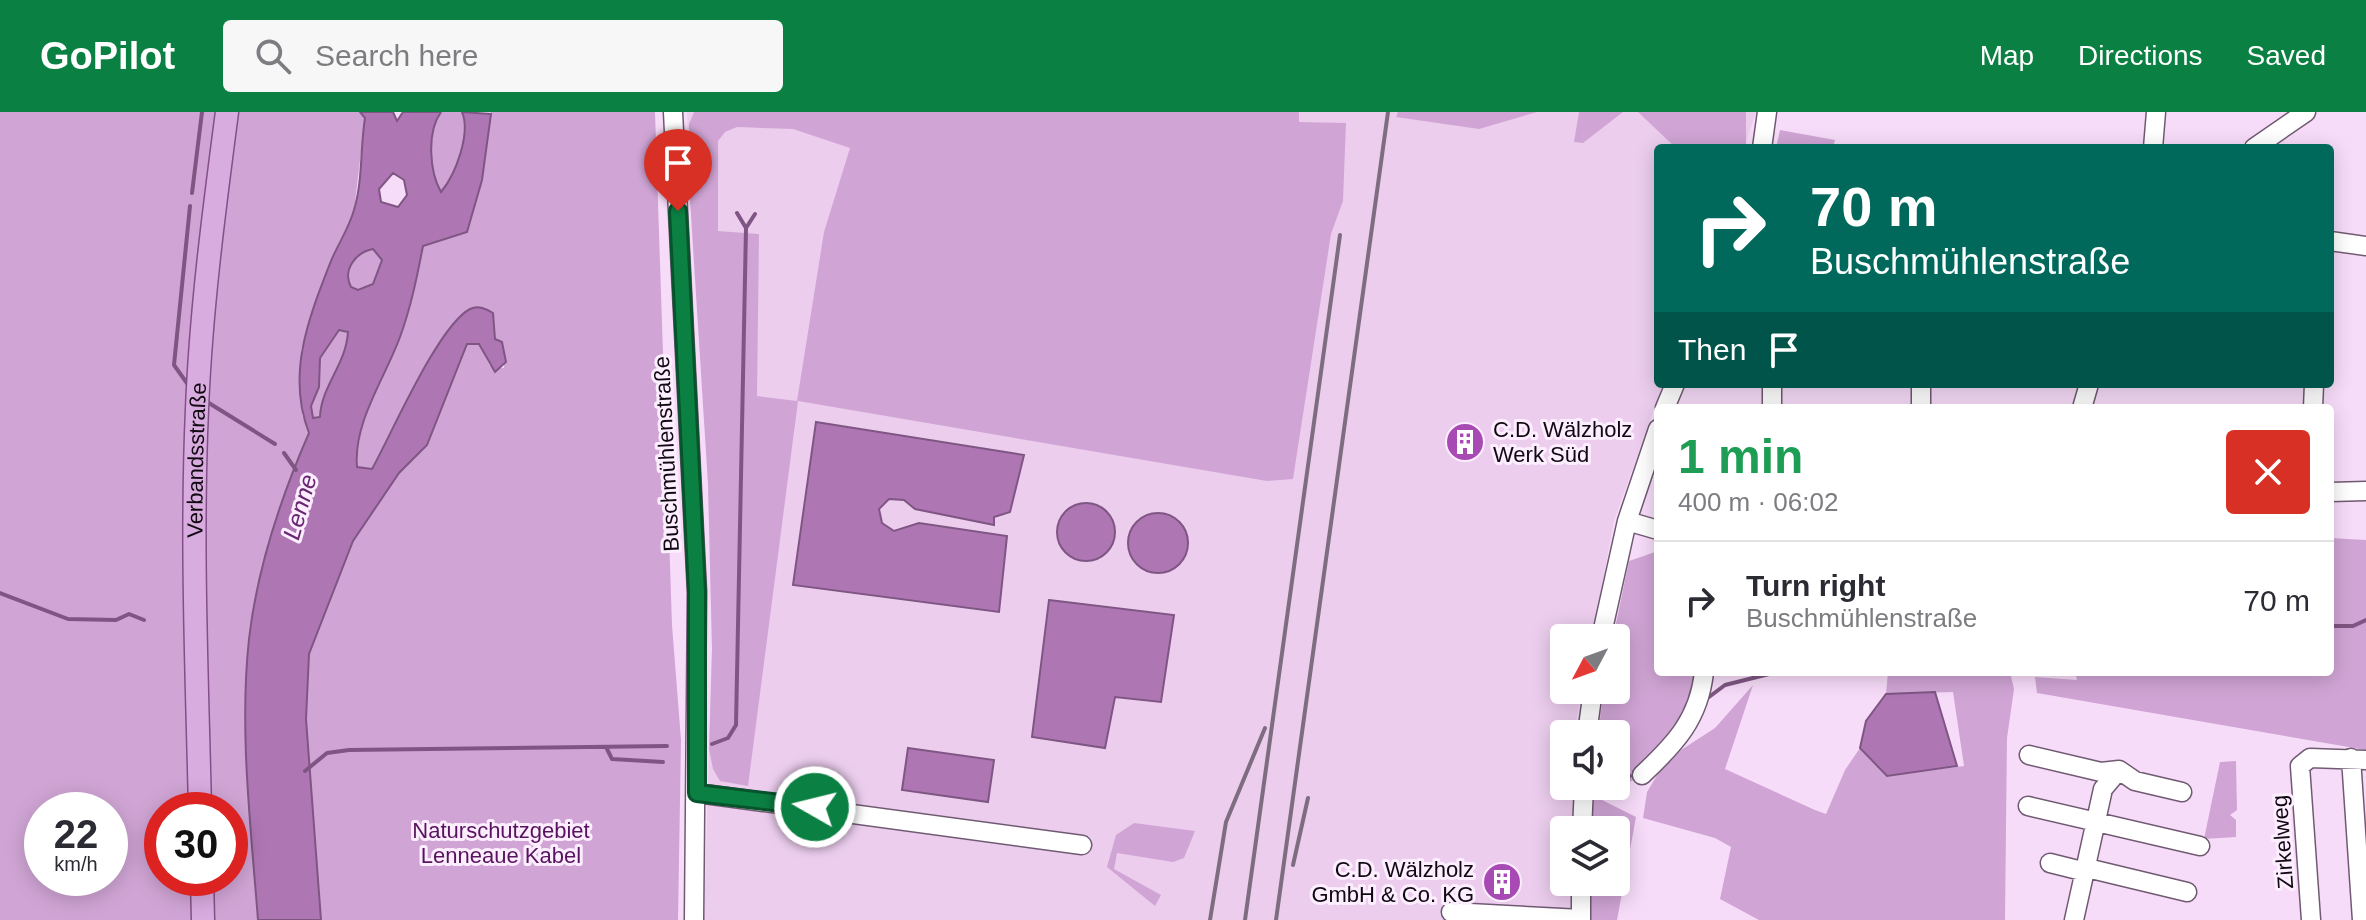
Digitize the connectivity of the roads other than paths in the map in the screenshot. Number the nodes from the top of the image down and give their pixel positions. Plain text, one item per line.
1 (227, 112) edge
2 (673, 112) edge
3 (1767, 112) edge
4 (2156, 112) edge
5 (2306, 112) edge
6 (1763, 144) edge
7 (2153, 144) edge
8 (2260, 144) edge
9 (2334, 242) edge
10 (2366, 246) edge
11 (1654, 441) edge
12 (2366, 491) edge
13 (2334, 492) edge
14 (1627, 521) junction
15 (1654, 529) edge
16 (1604, 624) edge
17 (1704, 676) edge
18 (2029, 755) dead end
19 (2358, 759) edge
20 (2119, 770) junction
21 (1642, 775) dead end
22 (200, 792) edge
23 (2182, 792) dead end
24 (697, 793) junction
25 (2028, 806) dead end
26 (2096, 823) junction
27 (1082, 845) dead end
28 (2200, 846) dead end
29 (2050, 863) dead end
30 (2087, 870) junction
31 (2187, 892) dead end
32 (202, 896) edge
33 (1581, 896) edge
34 (1451, 912) dead end
35 (203, 920) edge
36 (694, 920) edge
37 (1581, 920) edge
38 (2074, 920) edge
39 (2311, 920) edge
40 (2362, 920) edge

1 - 22 main road, Verbandsstraße
2 - 24 street, Buschmühlenstraße
3 - 6 street
4 - 7 street
5 - 8 street
9 - 10 street
11 - 14 street
12 - 13 street
14 - 15 street
14 - 16 street
17 - 21 street
18 - 20 street
19 - 39 street, Zirkelweg
19 - 40 street, Zirkelweg
20 - 23 street
20 - 26 street
24 - 27 street
24 - 36 street, Buschmühlenstraße
25 - 26 street
26 - 28 street
26 - 30 street
29 - 30 street
30 - 31 street
30 - 38 street
32 - 35 main road
33 - 37 street
34 - 37 street

